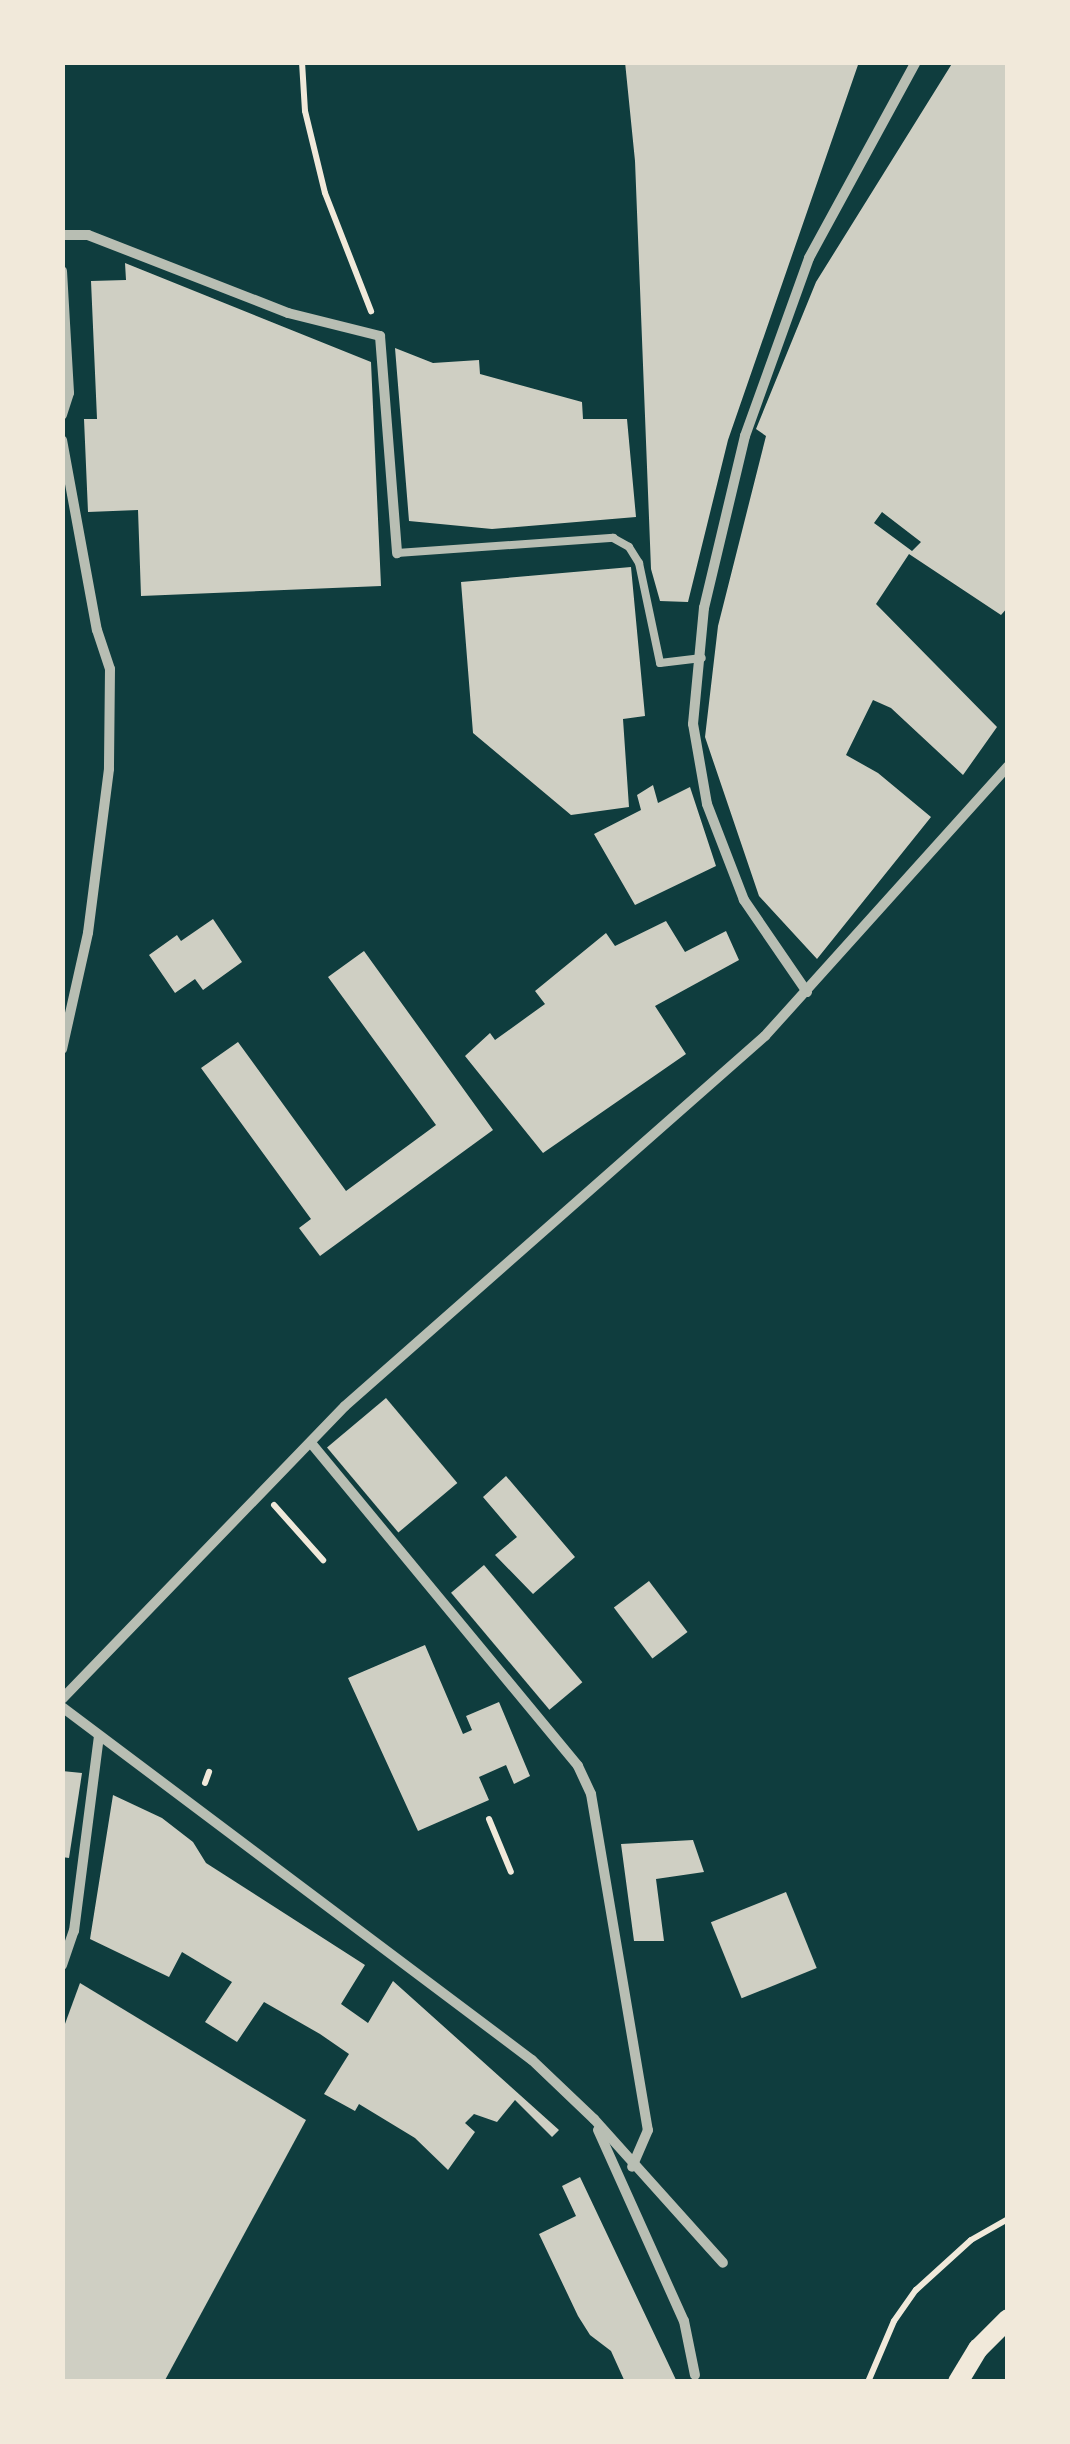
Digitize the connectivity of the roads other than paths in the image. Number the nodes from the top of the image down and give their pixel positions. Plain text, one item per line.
1 (916, 62) edge
2 (62, 235) edge
3 (62, 271) edge
4 (62, 414) edge
5 (62, 440) edge
6 (397, 553) joint
7 (702, 658) junction
8 (1008, 766) edge
9 (807, 992) junction
10 (62, 1049) edge
11 (311, 1443) junction
12 (62, 1700) edge
13 (62, 1707) edge
14 (99, 1736) junction
15 (62, 1965) edge
16 (594, 2120) junction
17 (632, 2167) junction
18 (723, 2263) dead end
19 (1008, 2319) edge
20 (694, 2375) dead end
21 (958, 2382) edge

1 - 7 street
2 - 6 street
3 - 4 street
5 - 10 street
6 - 7 lane
7 - 9 street
8 - 9 street
9 - 11 street
11 - 12 street
11 - 17 street
13 - 14 street
14 - 15 street
14 - 16 street
16 - 17 street
16 - 20 street
17 - 18 street
19 - 21 main road

